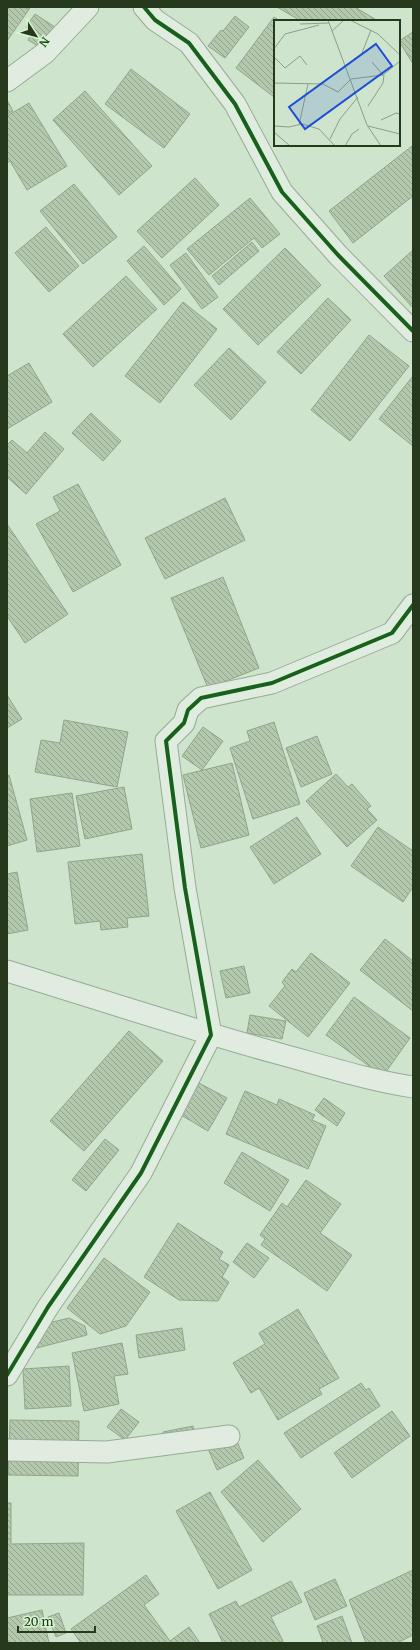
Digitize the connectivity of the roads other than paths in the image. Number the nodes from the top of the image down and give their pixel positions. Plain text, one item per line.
1 (88, 7) edge
2 (144, 7) edge
3 (7, 81) edge
4 (413, 331) edge
5 (413, 605) edge
6 (7, 971) edge
7 (211, 1035) junction
8 (413, 1087) edge
9 (7, 1375) edge
10 (229, 1436) dead end
11 (7, 1450) edge

1 - 3 street
2 - 4 street
5 - 7 street
6 - 7 street
7 - 8 street
7 - 9 street
10 - 11 street

